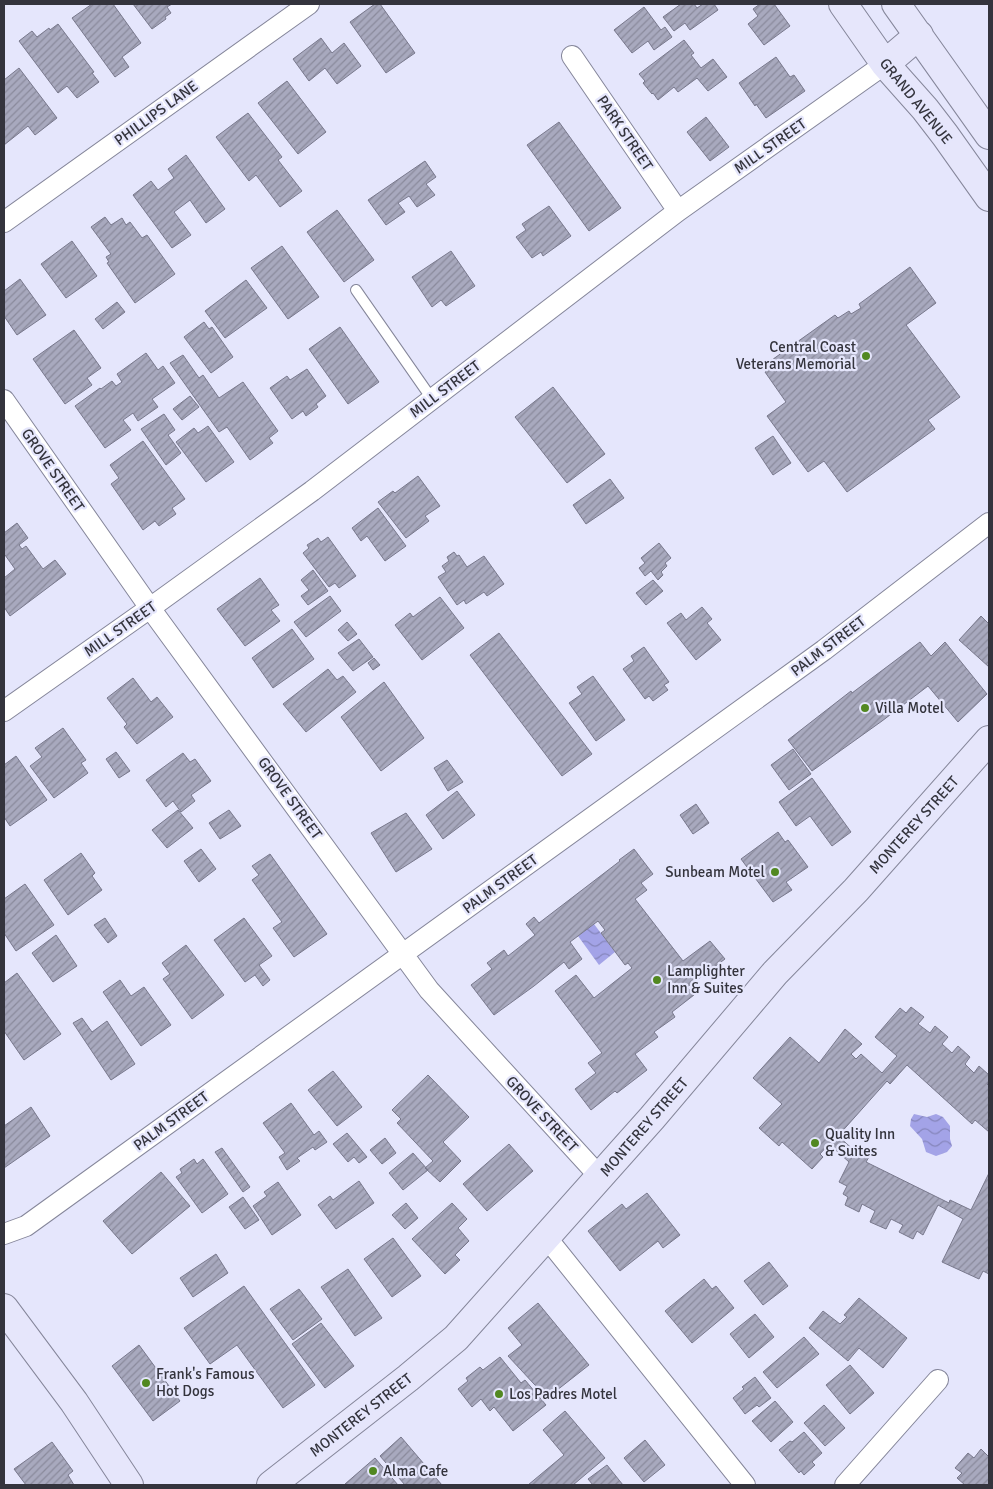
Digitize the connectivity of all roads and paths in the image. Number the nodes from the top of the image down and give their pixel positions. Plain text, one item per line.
1 (309, 4) edge
2 (843, 4) edge
3 (896, 4) edge
4 (919, 35) junction
5 (572, 56) dead end
6 (885, 64) junction
7 (989, 135) edge
8 (989, 197) edge
9 (678, 211) junction
10 (4, 222) edge
11 (356, 290) dead end
12 (432, 399) junction
13 (4, 400) edge
14 (989, 523) edge
15 (150, 608) junction
16 (4, 711) edge
17 (989, 740) edge
18 (402, 954) junction
19 (600, 1177) junction
20 (4, 1234) edge
21 (546, 1237) junction
22 (4, 1308) edge
23 (938, 1380) dead end
24 (128, 1485) edge
25 (271, 1485) edge
26 (745, 1485) edge
27 (845, 1485) edge

1 - 10 street, PHILLIPS LANE
2 - 6 street, GRAND AVENUE
3 - 4 street
4 - 6 street
4 - 7 street
5 - 9 street, PARK STREET
6 - 8 street, GRAND AVENUE
6 - 9 street, MILL STREET
9 - 12 street, MILL STREET
11 - 12 lane
12 - 15 street, MILL STREET
13 - 15 street, GROVE STREET
14 - 18 street, PALM STREET
15 - 16 street, MILL STREET
15 - 18 street, GROVE STREET
17 - 19 street, MONTEREY STREET
18 - 19 street, GROVE STREET
18 - 20 street, PALM STREET
19 - 21 street, MONTEREY STREET
21 - 25 street, MONTEREY STREET
21 - 26 street
22 - 24 street
23 - 27 street

